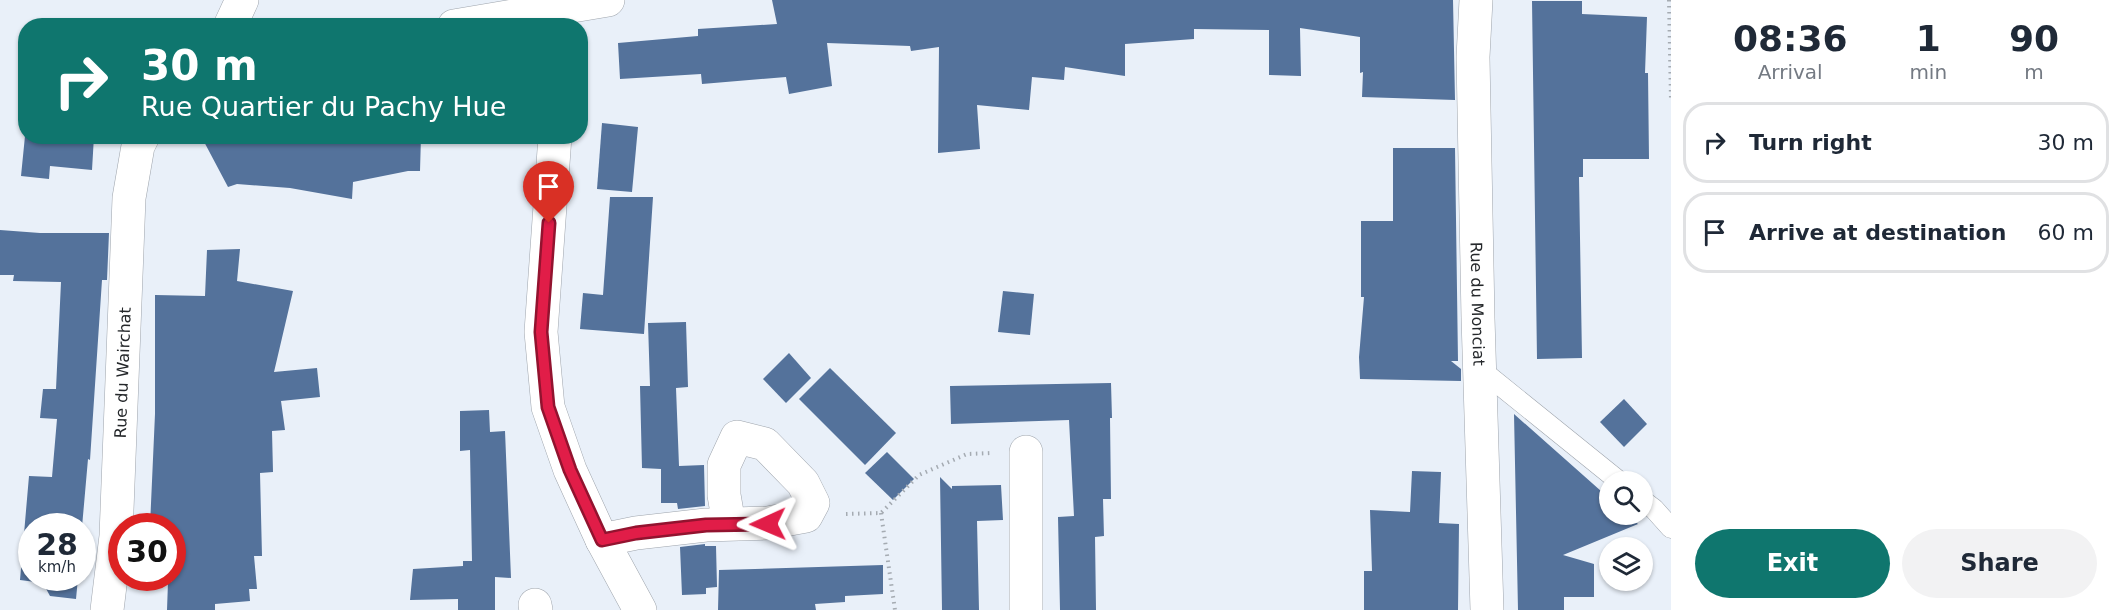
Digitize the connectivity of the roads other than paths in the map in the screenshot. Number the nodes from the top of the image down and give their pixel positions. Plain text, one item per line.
1 (242, 0) edge
2 (608, 0) edge
3 (1476, 0) edge
4 (532, 13) edge
5 (234, 18) edge
6 (502, 18) edge
7 (139, 144) edge
8 (554, 144) edge
9 (1480, 369) junction
10 (1026, 452) road end
11 (1606, 471) edge
12 (1653, 508) edge
13 (729, 524) junction
14 (1671, 528) edge
15 (602, 540) junction
16 (107, 610) edge
17 (640, 610) edge
18 (1026, 610) edge
19 (1487, 610) edge

1 - 5 street
2 - 4 street
3 - 9 street, Rue du Monciat
4 - 6 street
7 - 16 street, Rue du Wairchat
8 - 15 street
9 - 11 lane
9 - 19 street, Rue du Monciat
10 - 18 street
12 - 14 lane
13 - 13 street
13 - 15 street
15 - 17 street

